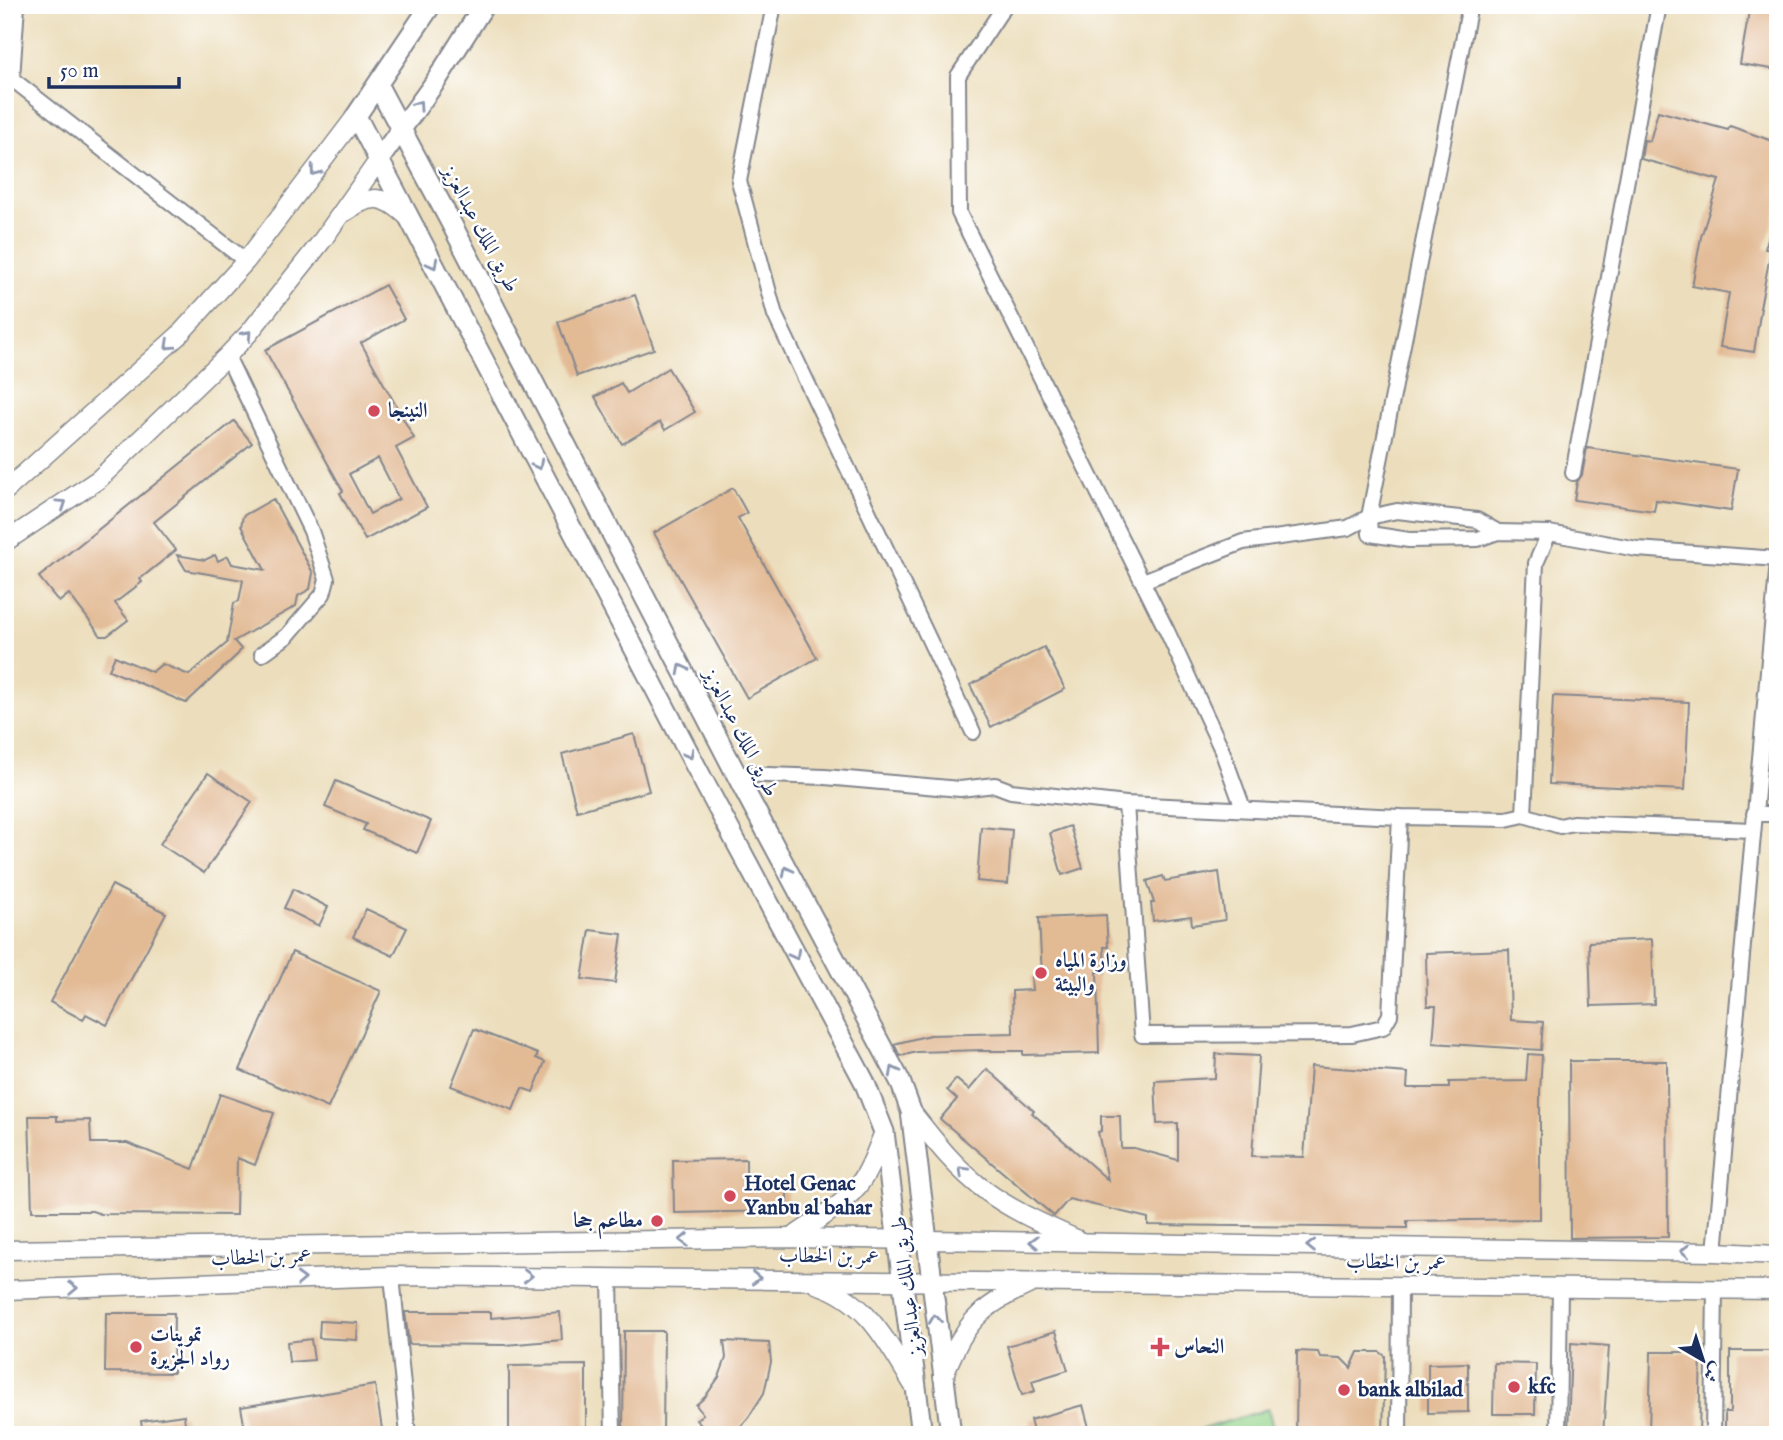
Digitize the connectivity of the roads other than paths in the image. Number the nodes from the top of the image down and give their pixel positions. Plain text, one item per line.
1 (17, 5) edge
2 (431, 5) edge
3 (484, 5) edge
4 (774, 5) edge
5 (1005, 5) edge
6 (1470, 5) edge
7 (1658, 5) edge
8 (378, 86) junction
9 (356, 116) junction
10 (401, 129) junction
11 (379, 161) junction
12 (339, 216) junction
13 (409, 218) junction
14 (246, 261) junction
15 (227, 356) junction
16 (1573, 473) dead end
17 (5, 491) edge
18 (1369, 517) junction
19 (1498, 532) junction
20 (1549, 533) junction
21 (5, 542) edge
22 (1778, 560) edge
23 (1143, 581) junction
24 (262, 654) dead end
25 (973, 732) dead end
26 (736, 775) junction
27 (1126, 804) junction
28 (1242, 808) junction
29 (1754, 814) junction
30 (1778, 814) edge
31 (1524, 815) junction
32 (1400, 817) junction
33 (1753, 830) junction
34 (911, 1111) junction
35 (884, 1132) junction
36 (791, 1238) junction
37 (896, 1240) junction
38 (926, 1240) junction
39 (1084, 1242) junction
40 (5, 1250) edge
41 (1714, 1252) junction
42 (1778, 1255) edge
43 (392, 1276) junction
44 (610, 1277) junction
45 (799, 1279) junction
46 (901, 1280) junction
47 (930, 1280) junction
48 (1036, 1282) junction
49 (1400, 1286) junction
50 (1560, 1287) junction
51 (1715, 1289) junction
52 (5, 1290) edge
53 (1778, 1290) edge
54 (943, 1377) junction
55 (914, 1386) junction
56 (408, 1435) edge
57 (612, 1435) edge
58 (922, 1435) edge
59 (951, 1435) edge
60 (1399, 1435) edge
61 (1558, 1435) edge
62 (1713, 1435) edge

1 - 14 street
2 - 8 main road
10 -> 3 main road
4 - 25 street
5 - 23 street
6 - 18 street
7 - 16 street
8 - 9 main road
8 - 10 main road, طريق الملك عبدالعزيز
9 - 11 main road, طريق الملك عبدالعزيز
9 -> 14 street
10 - 11 main road
26 -> 10 main road, طريق الملك عبدالعزيز
11 - 12 street
11 - 13 main road, طريق الملك عبدالعزيز
12 - 13 street
15 -> 12 street
13 -> 35 main road, طريق الملك عبدالعزيز
14 -> 17 street
21 -> 15 street
15 - 24 street
18 - 19 street
18 - 19 street
18 - 23 street
19 - 20 street
20 - 22 street
20 - 31 street
22 - 29 street
23 - 28 street
26 - 27 street
34 -> 26 main road, طريق الملك عبدالعزيز
27 - 28 street
27 - 32 street
28 - 32 street
29 - 30 street
29 - 33 street
31 - 32 street
31 - 33 street
33 - 41 street
34 - 38 main road, طريق الملك عبدالعزيز
39 -> 34 street
35 - 36 street
35 - 37 main road, طريق الملك عبدالعزيز
36 - 37 street, عمر بن الخطاب
36 -> 40 street, عمر بن الخطاب
37 - 38 street, عمر بن الخطاب
37 - 46 main road, طريق الملك عبدالعزيز
39 -> 38 street, عمر بن الخطاب
38 - 47 main road, طريق الملك عبدالعزيز
41 -> 39 street, عمر بن الخطاب
41 - 42 street, عمر بن الخطاب
43 -> 44 street, عمر بن الخطاب
52 -> 43 street, عمر بن الخطاب
43 - 56 street
44 -> 45 street, عمر بن الخطاب
44 - 57 street
45 - 46 street, عمر بن الخطاب
45 - 55 street
46 - 47 street, عمر بن الخطاب
46 - 55 main road, طريق الملك عبدالعزيز
47 - 48 street, عمر بن الخطاب
54 -> 47 main road, طريق الملك عبدالعزيز
48 - 49 street, عمر بن الخطاب
48 - 54 street
49 - 50 street, عمر بن الخطاب
49 - 60 street
50 - 51 street, عمر بن الخطاب
50 - 61 street
51 - 53 street, عمر بن الخطاب
51 - 62 street
54 - 59 main road, طريق الملك عبدالعزيز
55 - 58 main road, طريق الملك عبدالعزيز

